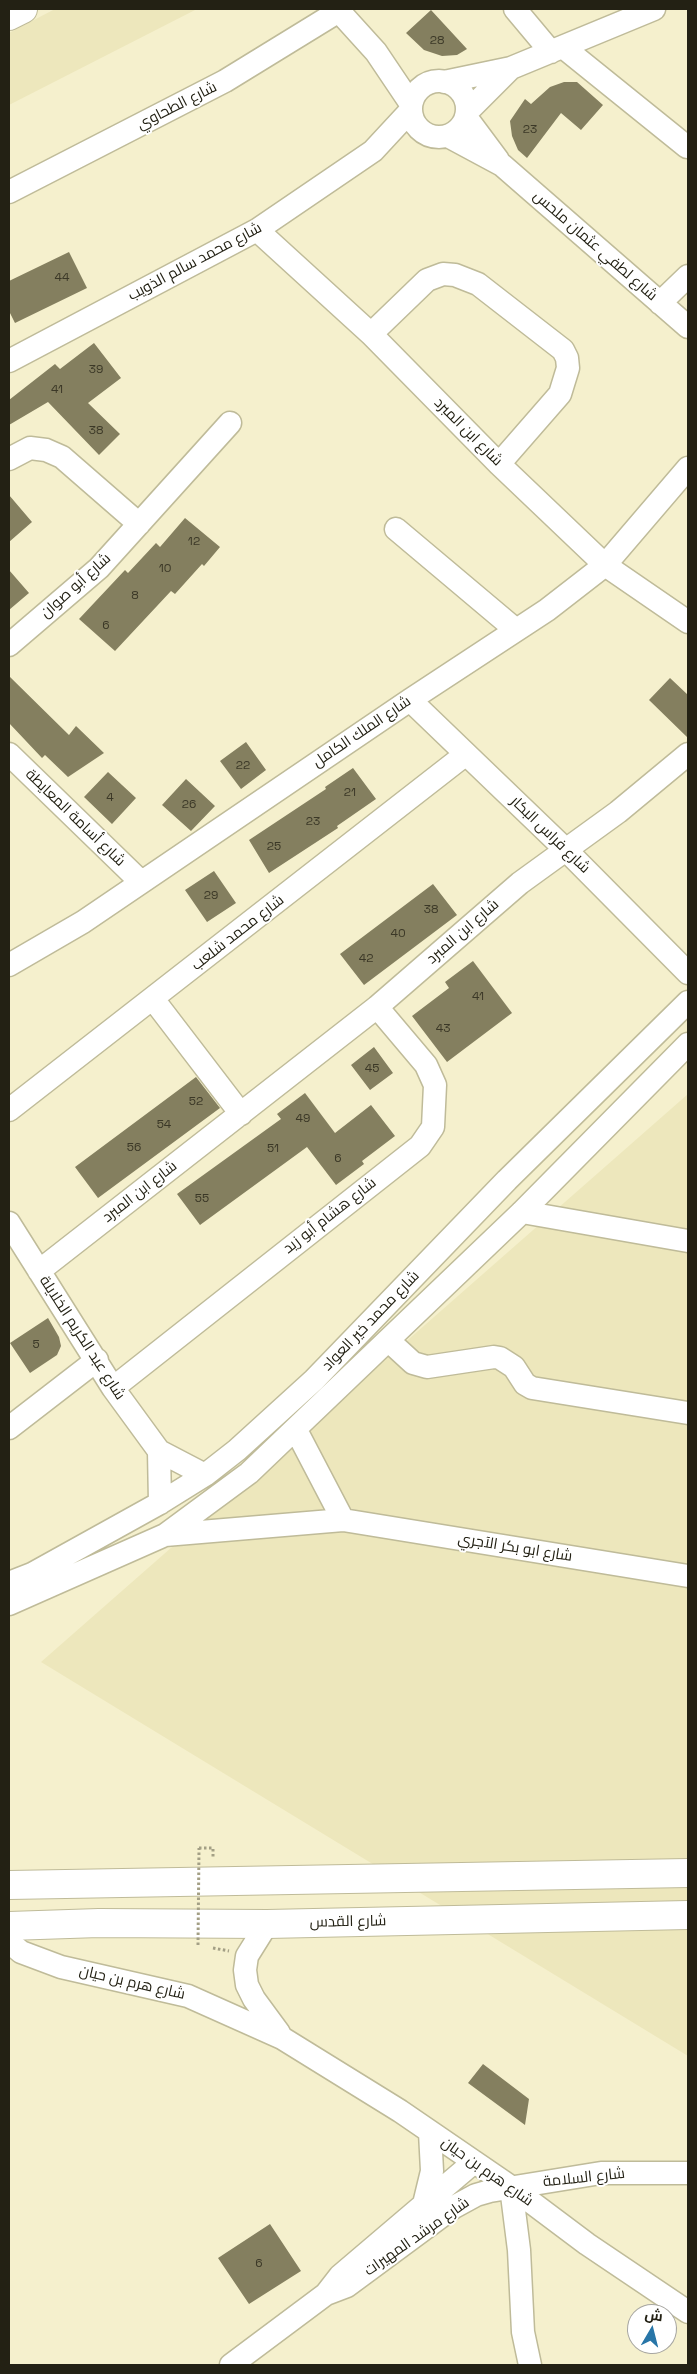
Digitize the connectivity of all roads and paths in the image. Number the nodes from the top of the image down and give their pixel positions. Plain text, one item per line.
1 (23, 9) edge
2 (515, 9) edge
3 (654, 9) edge
4 (338, 10) edge
5 (9, 16) edge
6 (557, 49) junction
7 (376, 52) junction
8 (511, 68) junction
9 (435, 83) junction
10 (411, 107) junction
11 (467, 114) junction
12 (425, 134) junction
13 (448, 136) junction
14 (687, 147) dead end
15 (373, 151) junction
16 (502, 165) junction
17 (9, 192) edge
18 (257, 230) junction
19 (688, 276) edge
20 (660, 303) junction
21 (688, 327) edge
22 (370, 334) junction
23 (9, 360) edge
24 (230, 423) dead end
25 (9, 460) edge
26 (499, 464) junction
27 (688, 468) edge
28 (139, 524) junction
29 (396, 529) dead end
30 (605, 565) junction
31 (688, 622) edge
32 (516, 630) junction
33 (9, 645) edge
34 (410, 700) junction
35 (9, 754) edge
36 (466, 754) junction
37 (688, 754) edge
38 (566, 850) junction
39 (141, 882) junction
40 (9, 965) edge
41 (688, 973) edge
42 (153, 999) junction
43 (688, 1002) edge
44 (377, 1007) junction
45 (660, 1028) junction
46 (685, 1054) edge
47 (9, 1110) edge
48 (241, 1114) junction
49 (522, 1212) junction
50 (9, 1223) edge
51 (688, 1241) edge
52 (39, 1270) junction
53 (389, 1341) junction
54 (97, 1360) junction
55 (113, 1388) junction
56 (688, 1413) edge
57 (9, 1428) edge
58 (296, 1430) junction
59 (158, 1451) junction
60 (205, 1475) junction
61 (160, 1503) junction
62 (343, 1520) junction
63 (165, 1535) junction
64 (688, 1576) edge
65 (9, 1583) edge
66 (9, 1604) edge
67 (213, 1848) dead end
68 (688, 1873) edge
69 (9, 1886) edge
70 (688, 1915) edge
71 (267, 1924) junction
72 (9, 1926) edge
73 (9, 1942) edge
74 (198, 1945) dead end
75 (282, 2038) junction
76 (430, 2132) junction
77 (474, 2162) junction
78 (688, 2173) edge
79 (511, 2188) junction
80 (424, 2204) junction
81 (326, 2294) junction
82 (688, 2312) edge
83 (231, 2365) edge
84 (530, 2365) edge

1 - 5 main road
2 - 6 street
3 - 6 street
4 - 7 street
4 - 17 street, شارع الطحاوي
6 - 8 street
6 - 14 street
7 - 9 street
7 - 10 street
8 - 9 street
8 - 11 street
9 - 10 street
9 - 11 street
10 - 12 street
10 - 15 street, شارع محمد سالم الذويب
11 - 13 street
11 - 16 street, شارع لطفي عثمان ملحس
12 - 13 street
12 - 15 street, شارع محمد سالم الذويب
13 - 16 street, شارع لطفي عثمان ملحس
15 - 18 street, شارع محمد سالم الذويب
16 - 20 street, شارع لطفي عثمان ملحس
18 - 22 street, شارع ابن المبرد
18 - 23 street, شارع محمد سالم الذويب
19 - 20 street
20 - 21 street, شارع لطفي عثمان ملحس
22 - 26 street, شارع ابن المبرد
22 - 26 street
24 - 28 street, شارع أبو صوان
25 - 28 street
26 - 30 street, شارع ابن المبرد
27 - 30 street, شارع الملك الكامل
28 - 33 street, شارع أبو صوان
29 - 32 street
30 - 31 street, شارع ابن المبرد
30 - 32 street, شارع الملك الكامل
32 - 34 street, شارع الملك الكامل
34 - 36 street, شارع فراس البكار
34 - 39 street, شارع الملك الكامل
35 - 39 street, شارع أسامة المعايطة
36 - 38 street, شارع فراس البكار
36 - 42 street, شارع محمد شلعب
37 - 38 street, شارع ابن المبرد
38 - 41 street, شارع فراس البكار
38 - 44 street, شارع ابن المبرد
39 - 40 street, شارع الملك الكامل
42 - 47 street, شارع محمد شلعب
42 - 48 street
43 - 45 street, شارع محمد خير العواد
44 - 48 street, شارع ابن المبرد
44 - 55 street, شارع هشام أبو زيد
45 - 46 street
45 - 60 street, شارع محمد خير العواد
46 - 49 street, شارع محمد خير العواد
48 - 52 street, شارع ابن المبرد
49 - 51 street
49 - 53 street, شارع محمد خير العواد
50 - 52 street, شارع عبد الكريم الخلايلة
52 - 54 street, شارع عبد الكريم الخلايلة
53 - 56 street
53 - 58 street, شارع محمد خير العواد
54 - 55 street, شارع عبد الكريم الخلايلة
54 - 57 street
55 - 59 street, شارع عبد الكريم الخلايلة
58 - 62 street
58 - 63 street, شارع محمد خير العواد
59 - 60 street, شارع عبد الكريم الخلايلة
59 - 61 street
60 - 61 street, شارع محمد خير العواد
61 - 65 street, شارع محمد خير العواد
62 - 63 street, شارع ابو بكر الآجري
62 - 64 street, شارع ابو بكر الآجري
63 - 66 street, شارع محمد خير العواد
67 - 74 path, bridge
68 - 69 main road
70 - 71 main road, شارع القدس
71 - 72 main road, شارع القدس
71 - 75 street, شارع هرم بن حيان
73 - 75 street, شارع هرم بن حيان
75 - 76 street, شارع هرم بن حيان
76 - 77 street, شارع هرم بن حيان
76 - 80 street
77 - 79 street, شارع هرم بن حيان
77 - 80 street, شارع مرشد المهيرات
78 - 79 street, شارع السلامة
79 - 81 street, شارع مرشد المهيرات
79 - 82 street, شارع هرم بن حيان
79 - 84 street
80 - 81 street, شارع مرشد المهيرات
81 - 83 street, شارع مرشد المهيرات

